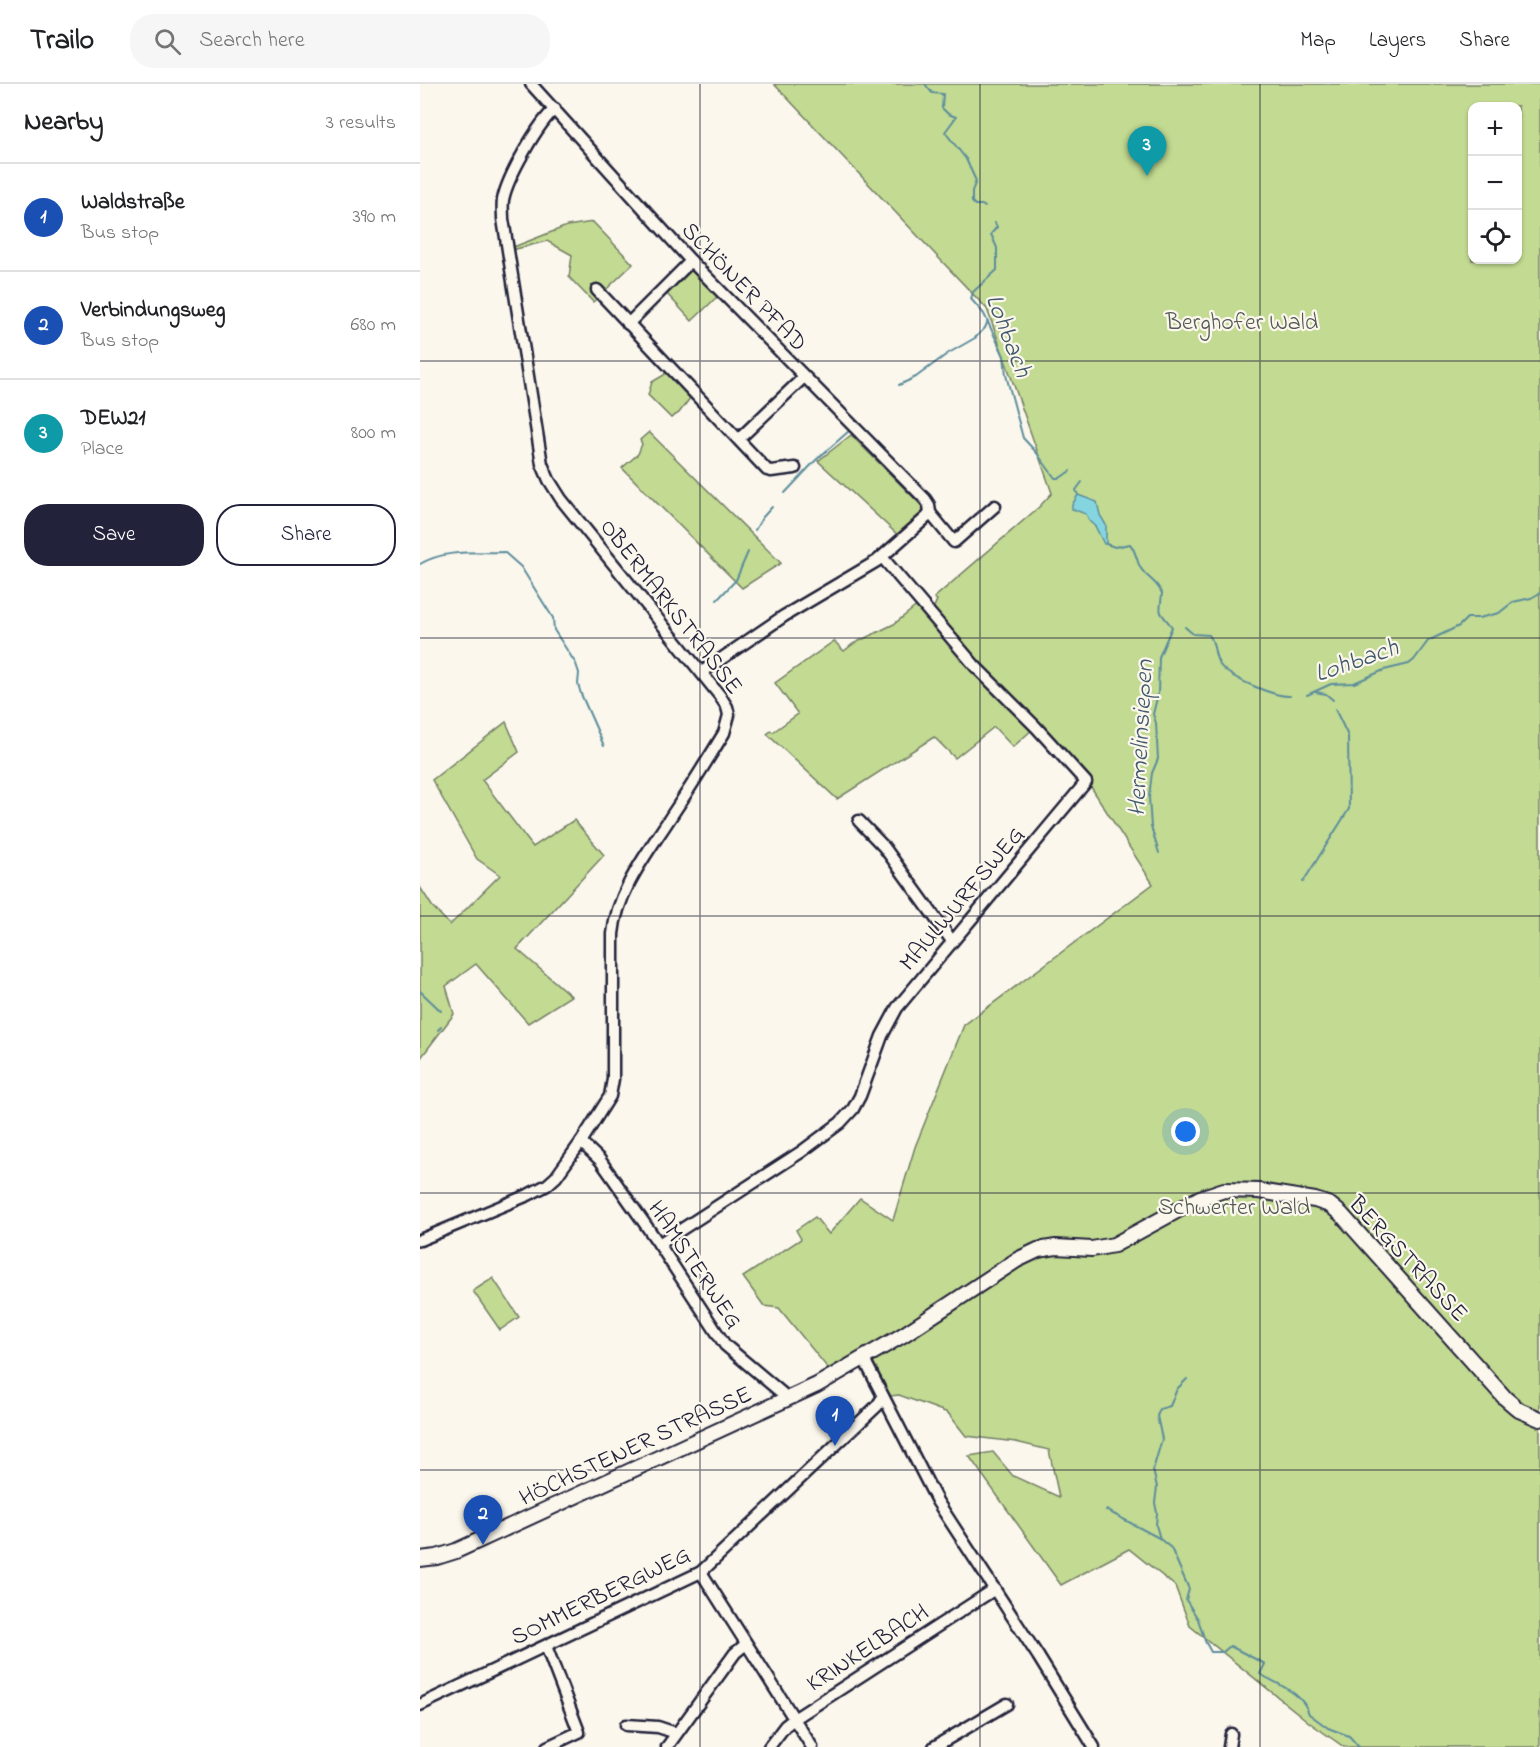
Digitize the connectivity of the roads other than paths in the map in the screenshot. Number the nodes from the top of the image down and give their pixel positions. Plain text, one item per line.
1 (531, 84) edge
2 (555, 109) junction
3 (691, 261) junction
4 (597, 290) dead end
5 (628, 324) junction
6 (804, 377) junction
7 (739, 440) junction
8 (795, 468) dead end
9 (995, 506) dead end
10 (930, 513) junction
11 (882, 557) junction
12 (702, 672) junction
13 (860, 821) dead end
14 (952, 941) junction
15 (580, 1142) junction
16 (420, 1240) edge
17 (659, 1244) junction
18 (864, 1359) junction
19 (883, 1397) junction
20 (786, 1400) junction
21 (1540, 1419) edge
22 (420, 1559) edge
23 (701, 1572) junction
24 (995, 1589) junction
25 (746, 1644) junction
26 (546, 1646) junction
27 (1007, 1704) dead end
28 (420, 1705) edge
29 (794, 1719) junction
30 (626, 1725) dead end
31 (676, 1733) junction
32 (1231, 1734) dead end
33 (547, 1747) edge
34 (667, 1747) edge
35 (769, 1747) edge
36 (812, 1747) edge
37 (934, 1747) edge
38 (1094, 1747) edge
39 (1229, 1747) edge

1 - 2 street, SCHÖNER PFAD
2 - 3 street, SCHÖNER PFAD
2 - 12 street, OBERMARKSTRASSE
3 - 5 street
3 - 6 street, SCHÖNER PFAD
4 - 5 street
5 - 7 street
6 - 7 street
6 - 10 street, SCHÖNER PFAD
7 - 8 street
9 - 10 street, SCHÖNER PFAD
10 - 11 street
11 - 12 street
11 - 14 street, MAULWURFSWEG
12 - 15 street, OBERMARKSTRASSE
13 - 14 street
14 - 17 street, MAULWURFSWEG
15 - 16 street, OBERMARKSTRASSE
15 - 17 street, HAMSTERWEG
17 - 20 street, HAMSTERWEG
18 - 19 street
18 - 20 main road, HÖCHSTENER STRASSE
18 - 21 main road, BERGSTRASSE
19 - 23 street, SOMMERBERGWEG
19 - 24 street
20 - 22 main road, HÖCHSTENER STRASSE
23 - 25 street
23 - 26 street, SOMMERBERGWEG
24 - 29 street, KRINKELBACH
24 - 38 street
25 - 29 street
25 - 31 street
26 - 28 street, SOMMERBERGWEG
26 - 33 street
27 - 37 street
29 - 35 street, KRINKELBACH
29 - 36 street
30 - 31 street
31 - 34 street
32 - 39 street

